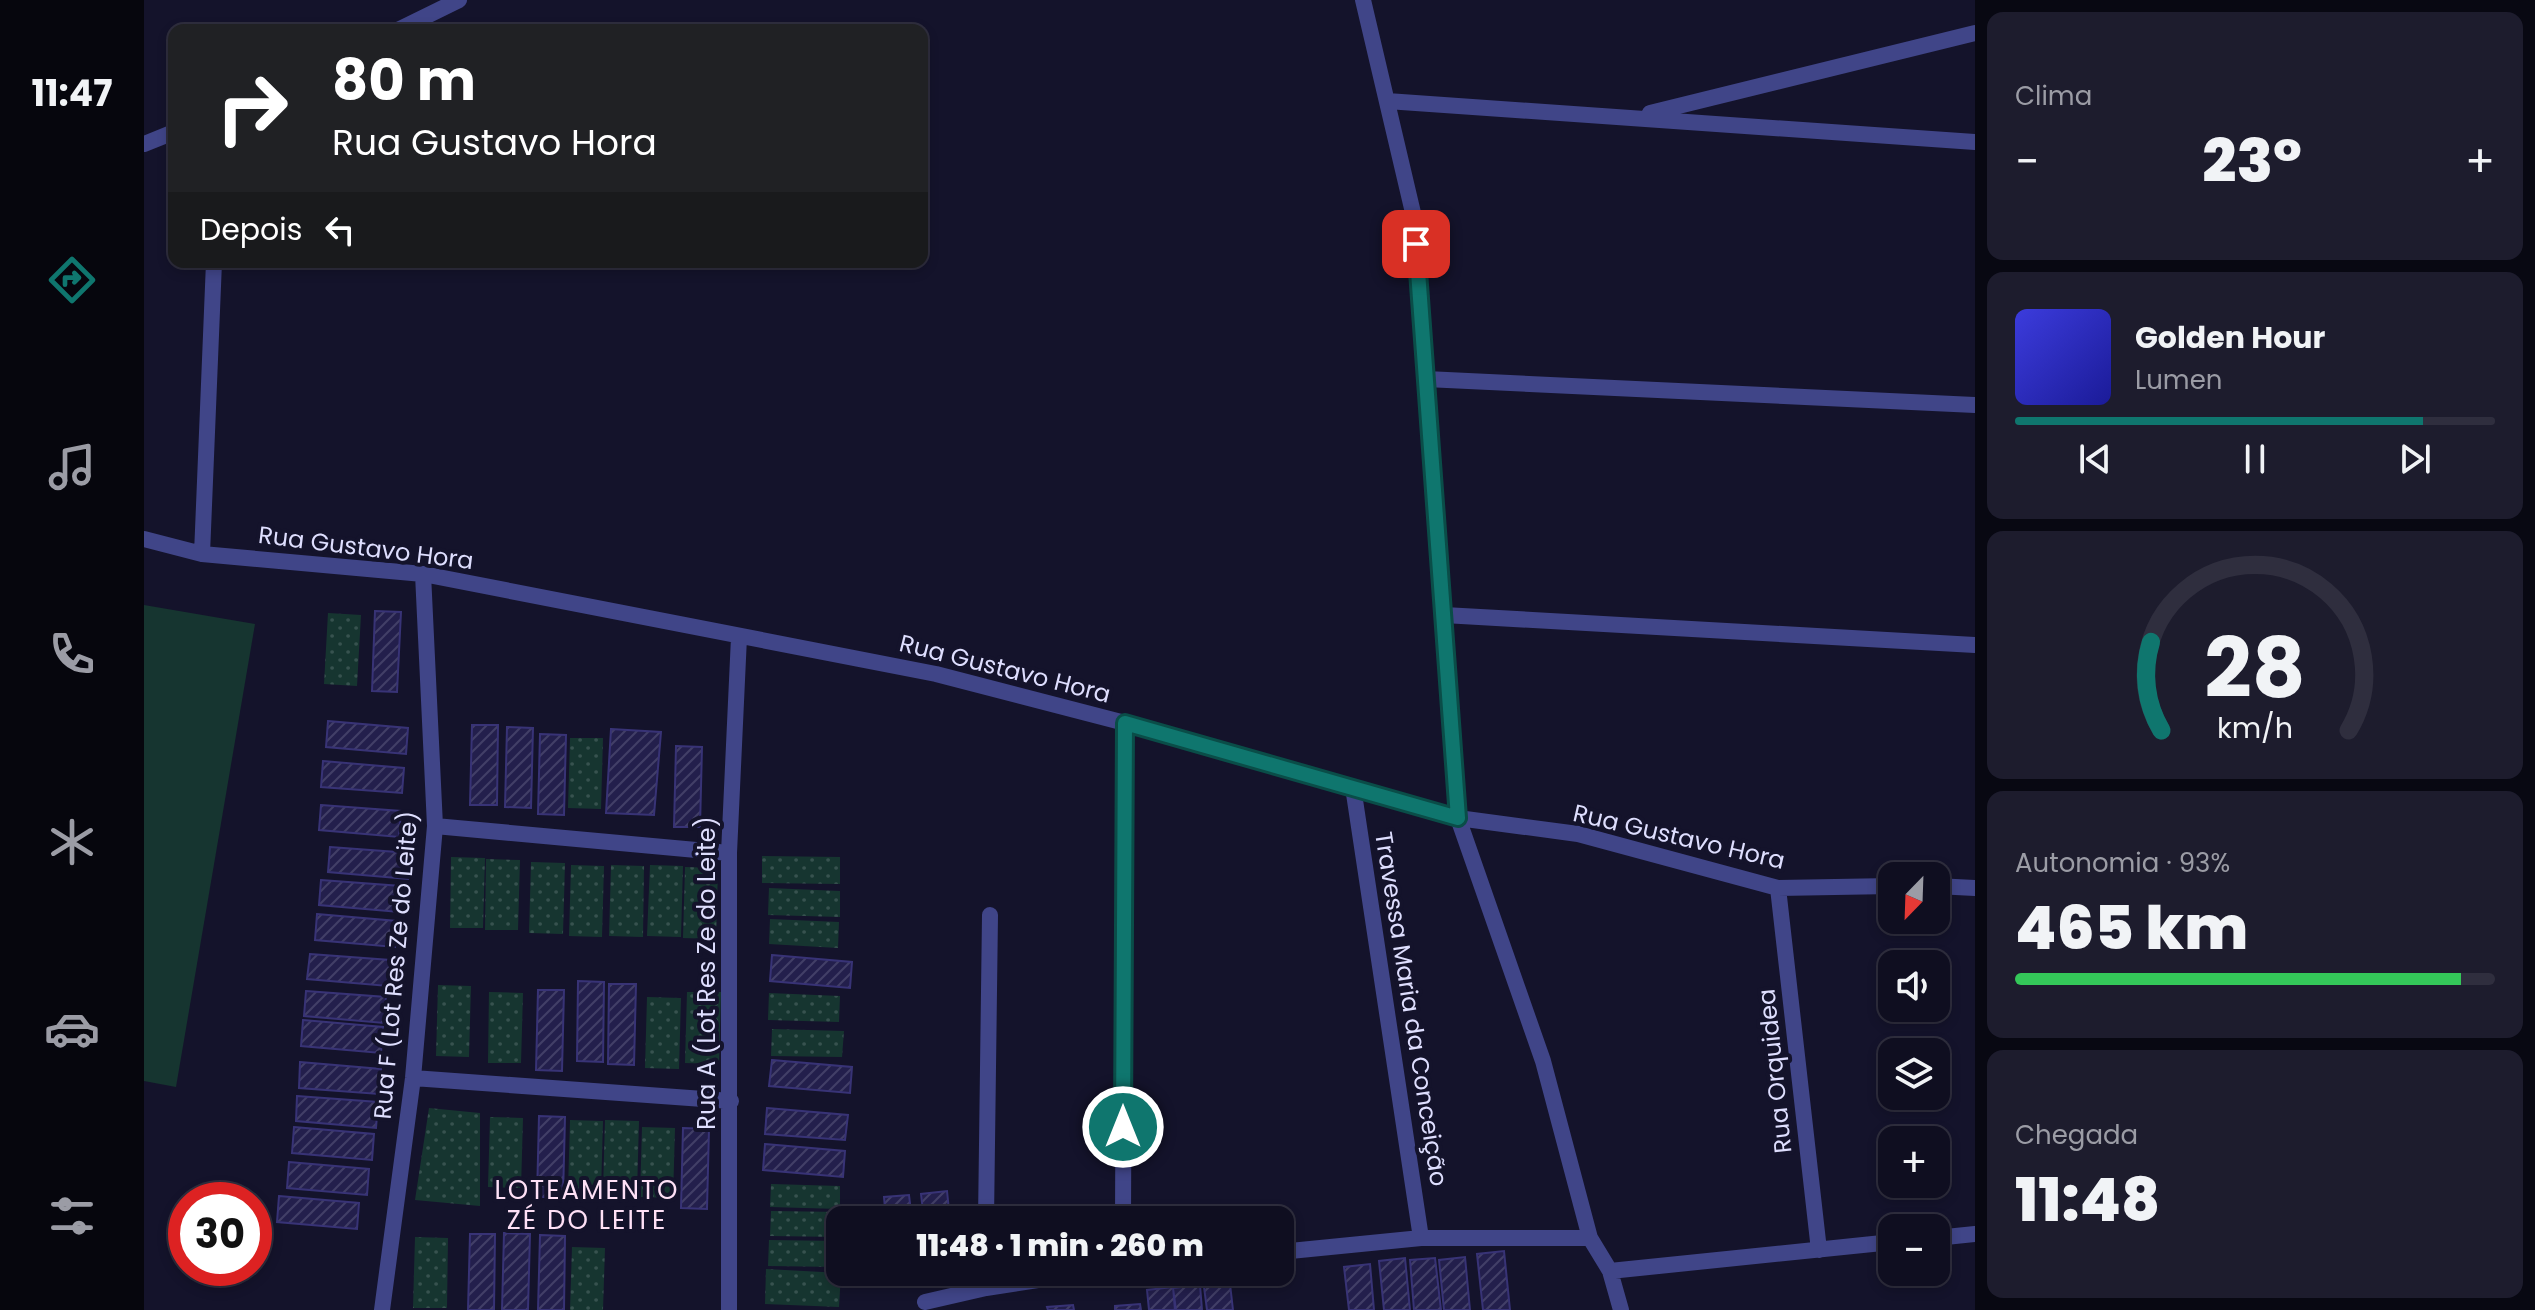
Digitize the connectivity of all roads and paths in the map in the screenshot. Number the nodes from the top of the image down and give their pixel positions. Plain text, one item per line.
1 (459, 0) edge
2 (1363, 0) edge
3 (410, 24) edge
4 (1975, 33) edge
5 (1387, 101) junction
6 (1633, 118) junction
7 (168, 134) edge
8 (1975, 142) edge
9 (144, 144) edge
10 (214, 268) edge
11 (1426, 379) junction
12 (1975, 405) edge
13 (144, 539) edge
14 (202, 554) junction
15 (423, 574) junction
16 (1444, 615) junction
17 (739, 637) junction
18 (1975, 645) edge
19 (1125, 723) junction
20 (1353, 787) junction
21 (1458, 818) junction
22 (435, 826) junction
23 (729, 853) junction
24 (1878, 886) edge
25 (1950, 887) edge
26 (1778, 888) junction
27 (1975, 888) edge
28 (990, 915) dead end
29 (413, 1078) junction
30 (731, 1101) junction
31 (986, 1206) edge
32 (1123, 1206) edge
33 (1975, 1234) edge
34 (1950, 1237) edge
35 (1421, 1238) junction
36 (1590, 1238) junction
37 (1878, 1244) edge
38 (1819, 1250) junction
39 (1294, 1251) edge
40 (1610, 1271) junction
41 (969, 1286) edge
42 (925, 1302) dead end
43 (382, 1310) edge
44 (729, 1310) edge
45 (1621, 1310) edge

1 - 3 street
2 - 5 street
4 - 6 street
5 - 6 street
5 - 11 street
6 - 8 street
7 - 9 street
10 - 14 street
11 - 12 street
11 - 16 street
13 - 14 street, Rua Gustavo Hora
14 - 15 street, Rua Gustavo Hora
15 - 17 street, Rua Gustavo Hora
15 - 22 street, Rua F (Lot Res Ze do Leite)
16 - 18 street
16 - 21 street
17 - 19 street, Rua Gustavo Hora
17 - 23 street, Rua A (Lot Res Ze do Leite)
19 - 20 street, Rua Gustavo Hora
19 - 32 street
20 - 21 street, Rua Gustavo Hora
20 - 35 street, Travessa Maria da Conceição
21 - 26 street, Rua Gustavo Hora
21 - 36 street
22 - 23 street
22 - 29 street, Rua F (Lot Res Ze do Leite)
23 - 30 street, Rua A (Lot Res Ze do Leite)
24 - 26 street, Rua Gustavo Hora
25 - 27 street
26 - 38 street, Rua Orquidea
28 - 31 street
29 - 30 street
29 - 43 street, Rua F (Lot Res Ze do Leite)
30 - 44 street, Rua A (Lot Res Ze do Leite)
33 - 34 street
35 - 36 street
35 - 39 street
36 - 40 street
37 - 38 street
38 - 40 street
40 - 45 street
41 - 42 street

